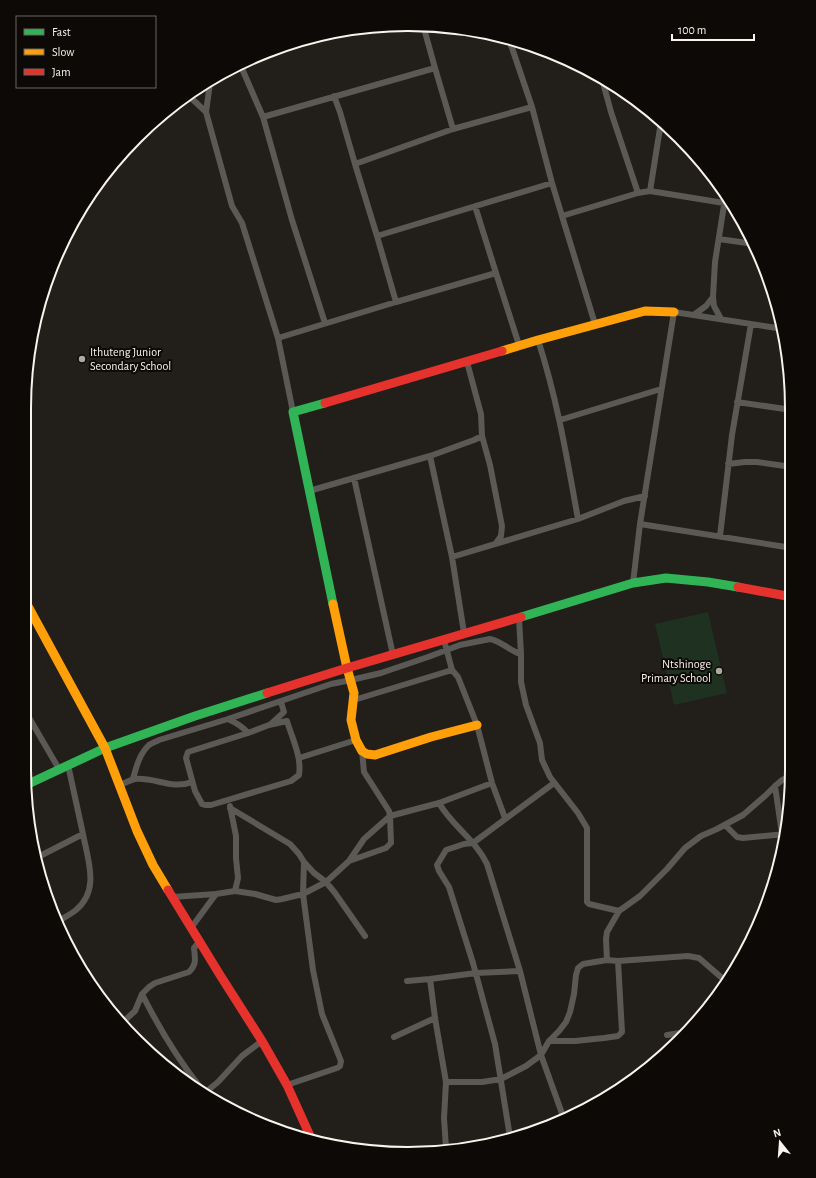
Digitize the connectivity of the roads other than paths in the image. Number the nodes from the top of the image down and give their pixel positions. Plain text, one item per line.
1 (425, 32) edge
2 (511, 46) edge
3 (435, 68) junction
4 (242, 69) edge
5 (604, 87) edge
6 (209, 89) edge
7 (334, 96) junction
8 (192, 99) edge
9 (532, 107) junction
10 (206, 112) junction
11 (263, 117) junction
12 (660, 128) edge
13 (454, 129) junction
14 (355, 164) junction
15 (552, 184) junction
16 (650, 191) junction
17 (638, 193) junction
18 (722, 201) edge
19 (724, 203) edge
20 (475, 206) junction
21 (562, 216) junction
22 (377, 236) junction
23 (718, 239) junction
24 (747, 243) edge
25 (496, 273) junction
26 (713, 297) junction
27 (396, 302) junction
28 (674, 312) junction
29 (695, 314) junction
30 (721, 319) junction
31 (325, 323) junction
32 (595, 324) junction
33 (752, 324) junction
34 (776, 328) edge
35 (278, 338) junction
36 (538, 340) junction
37 (519, 345) junction
38 (467, 362) junction
39 (661, 389) junction
40 (737, 402) junction
41 (785, 409) edge
42 (293, 412) junction
43 (560, 420) junction
44 (482, 436) junction
45 (430, 456) junction
46 (728, 464) junction
47 (785, 466) edge
48 (354, 478) junction
49 (309, 491) junction
50 (645, 496) junction
51 (578, 519) junction
52 (640, 524) junction
53 (720, 536) junction
54 (495, 543) junction
55 (785, 547) edge
56 (452, 557) junction
57 (633, 583) junction
58 (785, 596) edge
59 (31, 612) edge
60 (519, 618) junction
61 (464, 633) junction
62 (444, 640) junction
63 (447, 650) junction
64 (521, 654) junction
65 (393, 655) junction
66 (347, 668) junction
67 (452, 670) junction
68 (351, 680) junction
69 (354, 700) junction
70 (280, 702) junction
71 (284, 712) junction
72 (174, 717) dead end
73 (228, 719) junction
74 (287, 721) junction
75 (32, 723) edge
76 (477, 724) junction
77 (269, 725) junction
78 (164, 728) junction
79 (248, 733) junction
80 (356, 740) junction
81 (105, 748) junction
82 (362, 751) junction
83 (299, 758) junction
84 (68, 765) junction
85 (59, 769) junction
86 (133, 779) junction
87 (785, 779) edge
88 (31, 782) edge
89 (192, 782) junction
90 (492, 783) junction
91 (554, 783) junction
92 (120, 785) junction
93 (775, 786) junction
94 (228, 800) junction
95 (439, 803) junction
96 (230, 808) junction
97 (390, 816) junction
98 (505, 818) junction
99 (782, 821) edge
100 (725, 825) junction
101 (83, 834) junction
102 (780, 834) edge
103 (473, 843) junction
104 (41, 856) edge
105 (348, 861) junction
106 (304, 862) junction
107 (326, 882) junction
108 (235, 891) junction
109 (216, 894) junction
110 (303, 894) junction
111 (172, 897) junction
112 (619, 911) junction
113 (62, 919) edge
114 (192, 928) junction
115 (365, 936) dead end
116 (200, 942) junction
117 (607, 960) junction
118 (618, 961) junction
119 (520, 971) junction
120 (476, 973) junction
121 (722, 978) edge
122 (430, 979) junction
123 (407, 981) dead end
124 (142, 994) junction
125 (435, 1018) junction
126 (126, 1020) edge
127 (678, 1033) edge
128 (667, 1035) dead end
129 (394, 1037) dead end
130 (262, 1040) junction
131 (549, 1041) junction
132 (541, 1055) junction
133 (501, 1079) junction
134 (196, 1081) edge
135 (446, 1082) junction
136 (287, 1085) junction
137 (209, 1089) edge
138 (562, 1114) edge
139 (509, 1133) edge
140 (309, 1134) edge
141 (446, 1145) edge

1 - 3 street
2 - 9 street
3 - 7 street
3 - 13 street
4 - 11 street
5 - 17 street
6 - 10 street
7 - 11 street
7 - 14 street
8 - 10 street
9 - 13 street
9 - 15 street
10 - 35 street
11 - 31 street
12 - 16 street
13 - 14 street
14 - 22 street
15 - 20 street
15 - 21 street
16 - 17 street
16 - 18 street
17 - 21 street
19 - 23 street
20 - 22 street
20 - 25 street
21 - 32 street
22 - 27 street
23 - 24 street
23 - 26 street
25 - 27 street
25 - 37 street
26 - 29 street
26 - 30 street
27 - 31 street
28 - 29 street
28 - 32 street
28 - 39 street
29 - 30 street
30 - 33 street
31 - 35 street
32 - 36 street
33 - 34 street
33 - 40 street
35 - 42 street
36 - 37 street
36 - 43 street
37 - 38 street
38 - 42 street
38 - 44 street
39 - 43 street
39 - 50 street
40 - 41 street
40 - 46 street
42 - 49 street
43 - 51 street
44 - 45 street
44 - 54 street
45 - 48 street
45 - 56 street
46 - 47 street
46 - 53 street
48 - 49 street
48 - 65 street
49 - 66 street
50 - 51 street
50 - 52 street
51 - 54 street
52 - 53 street
52 - 57 street
53 - 55 street
54 - 56 street
56 - 61 street
57 - 58 street
57 - 60 street
59 - 81 street
60 - 61 street
60 - 64 street
61 - 62 street
62 - 63 street
62 - 65 street
63 - 64 street
63 - 67 street
63 - 68 street
64 - 91 street
65 - 66 street
66 - 68 street
66 - 78 street
67 - 69 street
67 - 76 street
68 - 69 street
68 - 70 street
69 - 80 street
70 - 71 street
70 - 73 street
71 - 74 street
71 - 77 street
72 - 78 street
73 - 79 street
73 - 86 street
74 - 77 street
74 - 83 street
75 - 85 street
76 - 82 street
76 - 90 street
77 - 79 street
78 - 81 street
79 - 89 street
80 - 82 street
80 - 83 street
81 - 84 street
81 - 92 street
82 - 97 street
83 - 94 street
84 - 85 street
84 - 101 street
85 - 88 street
86 - 89 street
86 - 92 street
87 - 93 street
89 - 94 street
90 - 95 street
90 - 98 street
91 - 98 street
91 - 112 street
92 - 111 street
93 - 99 street
93 - 100 street
94 - 96 street
95 - 97 street
95 - 103 street
96 - 106 street
96 - 108 street
97 - 105 street
97 - 105 street
98 - 103 street
100 - 102 street
100 - 112 street
101 - 104 street
101 - 113 street
103 - 119 street
103 - 120 street
105 - 107 street
106 - 107 street
106 - 110 street
107 - 110 street
107 - 115 street
108 - 109 street
108 - 110 street
109 - 111 street
109 - 114 street
110 - 136 street
111 - 114 street
112 - 117 street
114 - 116 street
116 - 124 street
116 - 130 street
117 - 118 street
117 - 131 street
118 - 121 street
118 - 131 street
119 - 120 street
119 - 132 street
120 - 122 street
120 - 133 street
122 - 123 street
122 - 125 street
124 - 126 street
124 - 134 street
125 - 129 street
125 - 135 street
127 - 128 street
130 - 136 street
130 - 137 street
131 - 132 street
132 - 133 street
132 - 138 street
133 - 135 street
133 - 139 street
135 - 141 street
136 - 140 street

